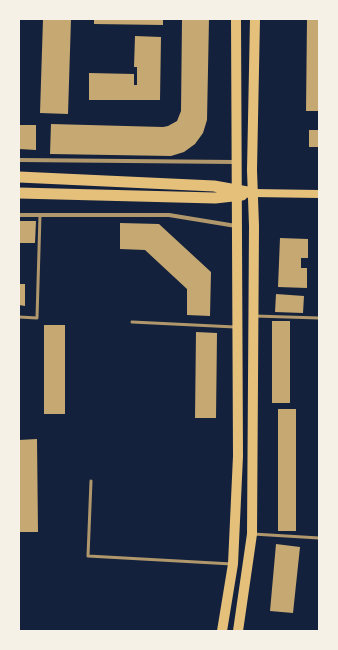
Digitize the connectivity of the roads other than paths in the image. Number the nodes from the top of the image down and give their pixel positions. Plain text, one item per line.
1 (236, 19) edge
2 (254, 19) edge
3 (19, 160) edge
4 (236, 162) junction
5 (19, 177) edge
6 (235, 190) junction
7 (19, 193) edge
8 (253, 194) junction
9 (319, 194) edge
10 (19, 215) edge
11 (40, 216) junction
12 (236, 226) junction
13 (252, 316) junction
14 (19, 318) edge
15 (319, 318) edge
16 (132, 322) dead end
17 (237, 328) junction
18 (91, 482) dead end
19 (252, 534) junction
20 (319, 538) edge
21 (233, 564) junction
22 (222, 631) edge
23 (238, 631) edge

1 - 4 main road
2 - 8 main road
3 - 4 street
4 - 6 main road
5 - 6 highway
6 - 8 highway
6 - 12 main road
7 - 8 highway
8 - 9 main road
8 - 13 main road
10 - 11 street
11 - 12 street
11 - 14 lane
12 - 17 main road
13 - 15 lane
13 - 19 main road
16 - 17 lane
17 - 21 main road
18 - 21 lane
19 - 20 lane
19 - 23 main road
21 - 22 main road

